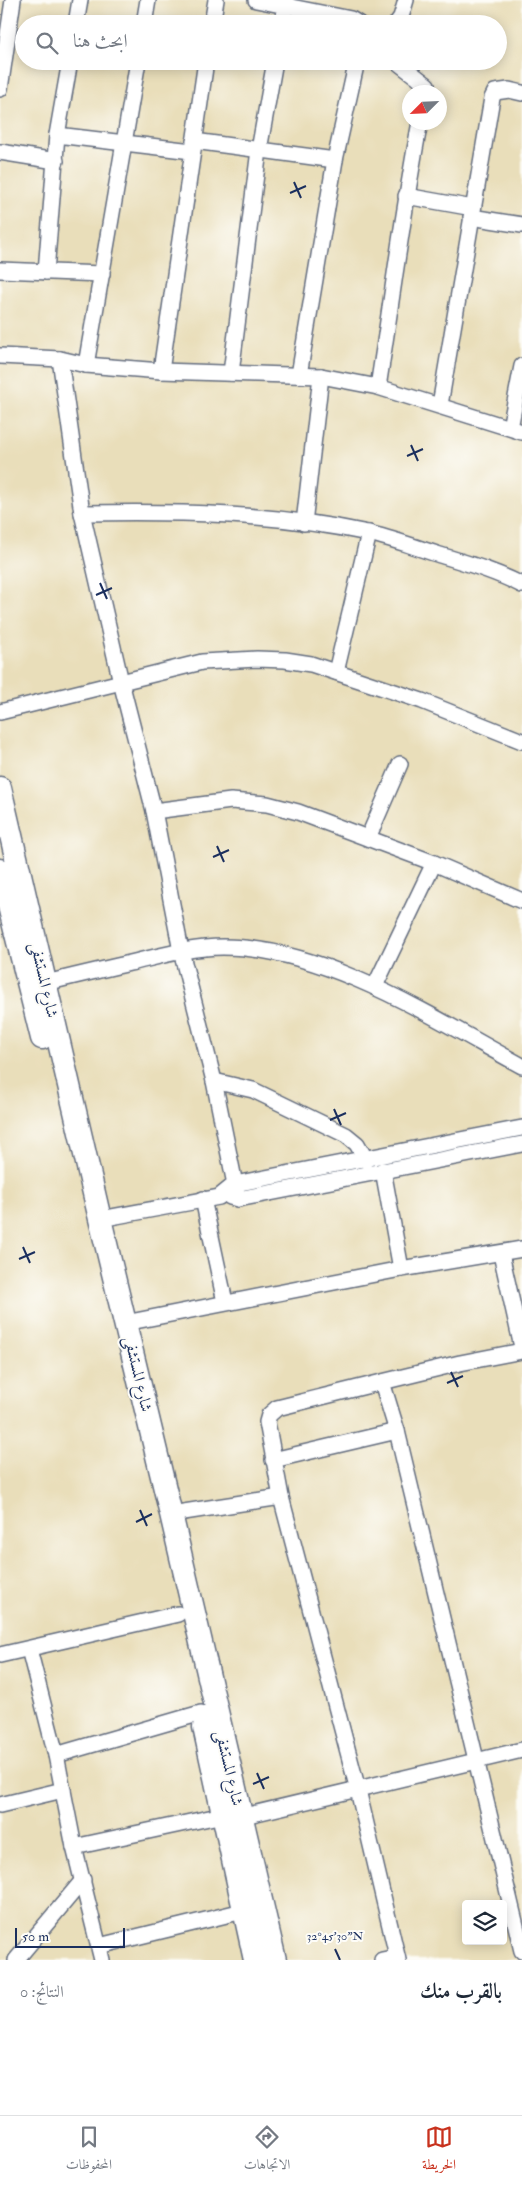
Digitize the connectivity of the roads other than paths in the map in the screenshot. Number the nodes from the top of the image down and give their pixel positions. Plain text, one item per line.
1 (13, 0) edge
2 (80, 0) edge
3 (148, 0) edge
4 (216, 0) edge
5 (256, 0) edge
6 (406, 0) edge
7 (285, 3) edge
8 (78, 15) edge
9 (146, 15) edge
10 (214, 15) edge
11 (334, 15) edge
12 (402, 15) edge
13 (68, 70) edge
14 (136, 70) edge
15 (205, 70) edge
16 (273, 70) edge
17 (355, 70) edge
18 (408, 70) edge
19 (427, 85) edge
20 (0, 89) edge
21 (522, 93) edge
22 (418, 130) edge
23 (57, 135) junction
24 (124, 143) junction
25 (193, 146) junction
26 (259, 150) junction
27 (0, 152) edge
28 (335, 160) junction
29 (56, 161) junction
30 (406, 196) junction
31 (472, 213) junction
32 (522, 226) edge
33 (0, 270) edge
34 (46, 272) junction
35 (102, 274) junction
36 (0, 356) edge
37 (60, 359) junction
38 (86, 365) junction
39 (522, 366) edge
40 (161, 371) junction
41 (231, 373) junction
42 (299, 375) junction
43 (321, 376) junction
44 (378, 387) junction
45 (440, 405) junction
46 (516, 430) edge
47 (82, 513) junction
48 (304, 523) junction
49 (369, 533) junction
50 (522, 585) edge
51 (336, 672) junction
52 (121, 682) junction
53 (0, 712) edge
54 (522, 741) edge
55 (400, 764) dead end
56 (0, 788) edge
57 (154, 811) junction
58 (368, 838) junction
59 (434, 862) junction
60 (0, 870) edge
61 (522, 901) edge
62 (181, 951) junction
63 (37, 986) junction
64 (375, 986) junction
65 (522, 1066) edge
66 (214, 1081) junction
67 (522, 1128) edge
68 (522, 1144) edge
69 (366, 1160) junction
70 (383, 1170) junction
71 (237, 1192) junction
72 (203, 1199) junction
73 (100, 1219) junction
74 (522, 1249) edge
75 (501, 1254) junction
76 (400, 1269) junction
77 (225, 1302) junction
78 (126, 1323) junction
79 (522, 1347) edge
80 (522, 1351) edge
81 (382, 1382) junction
82 (397, 1431) junction
83 (273, 1460) junction
84 (281, 1497) junction
85 (171, 1514) junction
86 (178, 1614) junction
87 (29, 1648) junction
88 (0, 1655) edge
89 (201, 1713) junction
90 (522, 1750) edge
91 (56, 1755) junction
92 (476, 1762) junction
93 (63, 1790) junction
94 (358, 1790) junction
95 (0, 1805) edge
96 (232, 1816) junction
97 (74, 1847) junction
98 (83, 1880) junction
99 (243, 1911) junction
100 (522, 1951) edge
101 (100, 1953) edge
102 (392, 1959) edge
103 (522, 1959) edge
104 (16, 1960) edge
105 (255, 1960) edge
106 (275, 1960) edge
107 (516, 1960) edge

1 - 20 street
2 - 8 street
3 - 9 street
4 - 10 street
5 - 7 street
6 - 12 street
7 - 11 street
13 - 23 street
14 - 24 street
15 - 25 street
16 - 26 street
17 - 28 street
18 - 19 street
21 - 31 street
22 - 30 street
23 - 24 street
23 - 29 street
24 - 25 street
24 - 35 street
25 - 26 street
25 - 40 street
26 - 28 street
26 - 41 street
27 - 29 street
28 - 42 street
29 - 34 street
30 - 31 street
30 - 44 street
31 - 32 street
31 - 45 street
33 - 34 street
34 - 35 street
35 - 38 street
36 - 37 street
37 - 38 street
37 - 47 street
38 - 40 street
39 - 46 street
40 - 41 street
41 - 42 street
42 - 43 street
43 - 44 street
43 - 48 street
44 - 45 street
45 - 46 street
47 - 48 street
47 - 52 street
48 - 49 street
49 - 50 street
49 - 51 street
51 - 52 street
51 - 54 street
52 - 53 street
52 - 57 street
55 - 58 street
56 - 63 main road, شارع المستشفى
57 - 58 street
57 - 62 street
58 - 59 street
59 - 61 street
59 - 64 street
60 - 63 main road, شارع المستشفى
62 - 63 street
62 - 64 street
62 - 66 street
63 - 73 main road, شارع المستشفى
63 - 86 main road, شارع المستشفى
64 - 65 street
66 - 69 street
66 - 71 street
67 - 69 street
68 - 70 street
69 - 71 street
70 - 71 street
70 - 76 street
71 - 72 street
72 - 73 street
72 - 77 street
73 - 78 main road, شارع المستشفى
74 - 75 street
75 - 76 street
75 - 79 street
76 - 77 street
77 - 78 street
78 - 85 main road, شارع المستشفى
80 - 81 street
81 - 82 street
81 - 83 street
82 - 83 street
82 - 92 street
83 - 84 street
84 - 85 street
84 - 94 street
85 - 96 main road, شارع المستشفى
86 - 87 street
86 - 89 main road, شارع المستشفى
87 - 88 street
87 - 91 street
89 - 91 street
89 - 96 main road, شارع المستشفى
90 - 92 street
91 - 93 street
92 - 94 street
92 - 100 street
93 - 95 street
93 - 97 street
94 - 96 street
94 - 102 street
96 - 97 street
96 - 99 main road, شارع المستشفى
96 - 106 main road, شارع المستشفى
97 - 98 street
98 - 101 street
98 - 104 street
99 - 101 street
99 - 105 main road, شارع المستشفى
103 - 107 street

